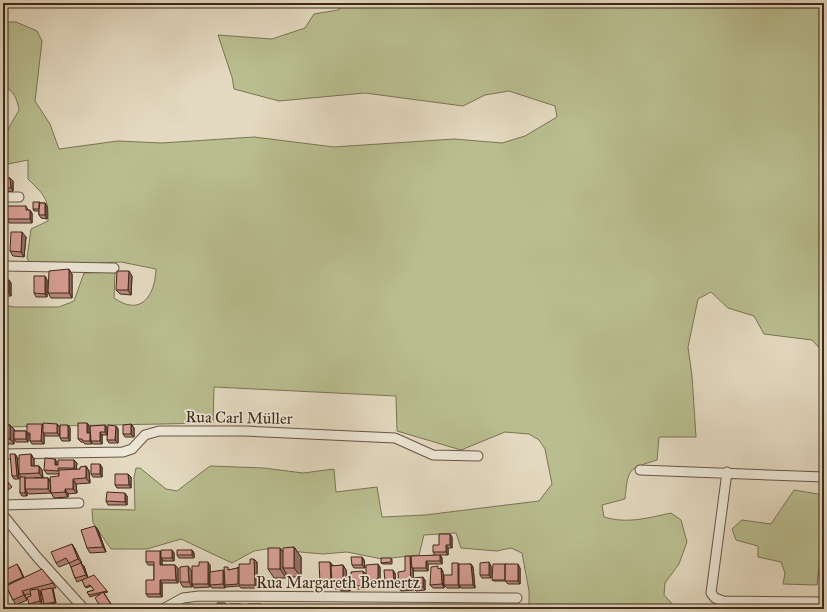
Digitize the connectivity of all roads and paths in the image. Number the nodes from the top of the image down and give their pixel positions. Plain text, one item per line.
1 (3, 197) edge
2 (19, 197) dead end
3 (3, 266) edge
4 (114, 268) dead end
5 (3, 454) edge
6 (478, 456) dead end
7 (640, 470) dead end
8 (727, 472) junction
9 (824, 477) edge
10 (79, 503) dead end
11 (3, 505) edge
12 (3, 515) edge
13 (517, 598) dead end
14 (824, 602) edge
15 (84, 609) edge
16 (163, 609) edge

1 - 2 street
3 - 4 street
5 - 6 street, Rua Carl Müller
7 - 8 street
8 - 9 street
8 - 14 street
10 - 11 street
12 - 15 street
13 - 16 street, Rua Margareth Bennertz

